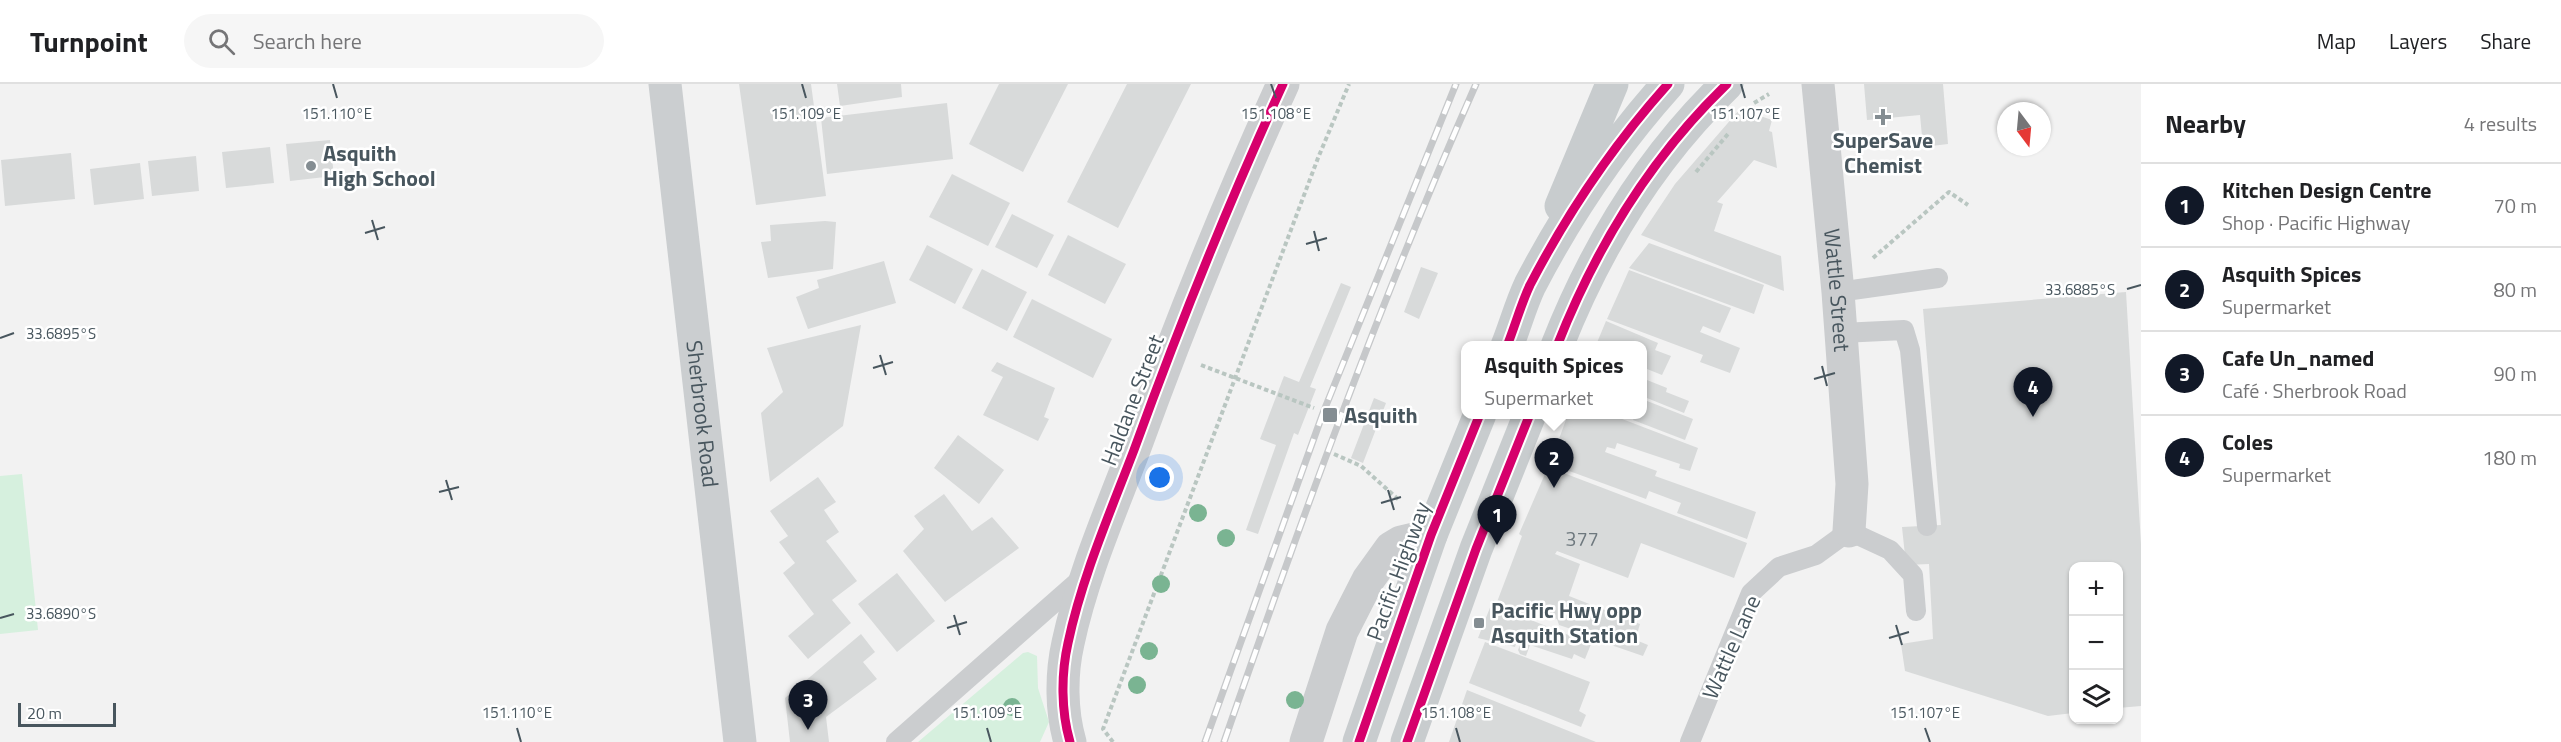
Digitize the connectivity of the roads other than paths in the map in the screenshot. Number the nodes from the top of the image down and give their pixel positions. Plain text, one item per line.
1 (665, 84) edge
2 (1283, 84) edge
3 (1612, 84) edge
4 (1668, 84) edge
5 (1726, 84) edge
6 (1818, 84) edge
7 (1938, 278) dead end
8 (1530, 286) junction
9 (1838, 292) junction
10 (1841, 333) junction
11 (1509, 341) edge
12 (1559, 341) edge
13 (1478, 419) edge
14 (1528, 419) edge
15 (1927, 526) dead end
16 (1849, 531) junction
17 (1431, 535) junction
18 (1476, 549) junction
19 (1088, 572) junction
20 (1916, 611) dead end
21 (740, 742) edge
22 (896, 742) edge
23 (1070, 742) edge
24 (1306, 742) edge
25 (1359, 742) edge
26 (1407, 742) edge
27 (1690, 742) edge

1 - 21 main road, Sherbrook Road
2 - 19 street, Haldane Street
3 - 8 main road
4 - 8 main road
5 - 12 main road
6 - 9 street, Wattle Street
7 - 9 lane
8 - 11 main road
9 - 10 street, Wattle Street
10 - 15 lane
10 - 16 street, Wattle Street
13 - 17 main road, Pacific Highway
14 - 18 main road
16 - 20 lane
16 - 27 lane, Wattle Lane
17 - 18 main road
17 - 24 street
17 - 25 main road, Pacific Highway
18 - 26 main road
19 - 22 lane, Haldane Street
19 - 23 street, Haldane Street

